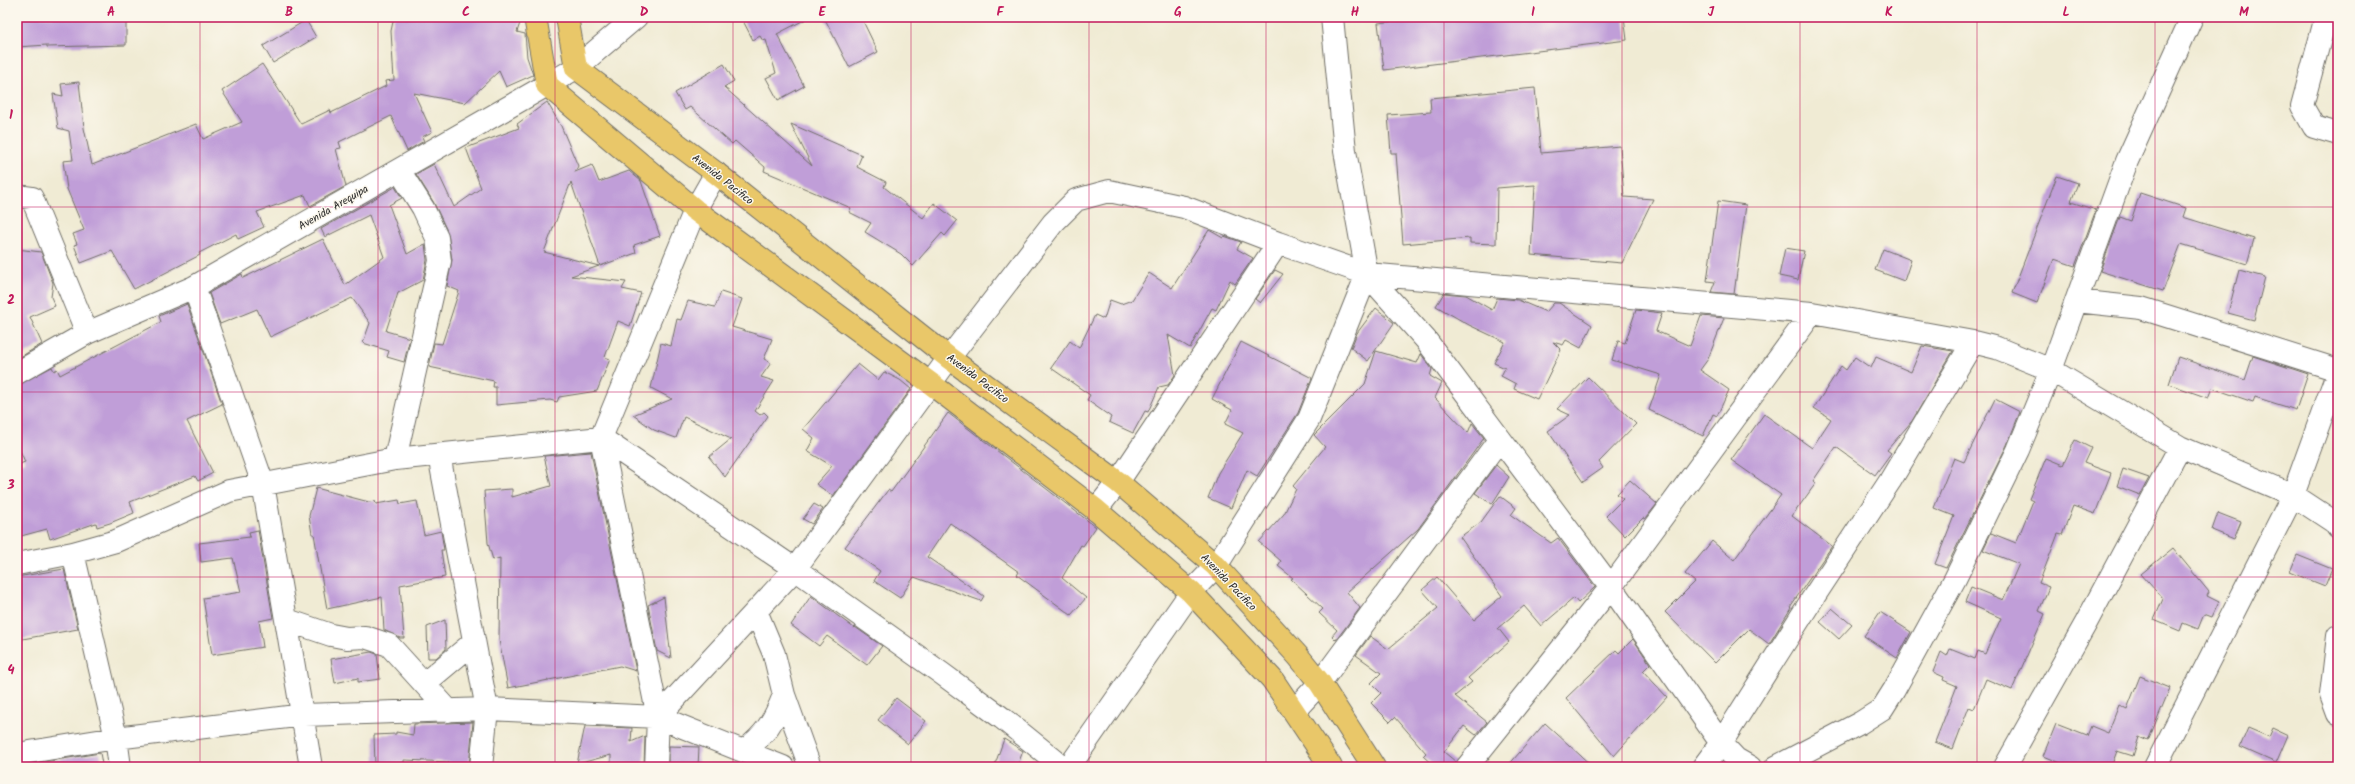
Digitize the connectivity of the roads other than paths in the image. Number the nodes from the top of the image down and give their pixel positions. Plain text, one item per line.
1 (535, 17) edge
2 (567, 17) edge
3 (636, 17) edge
4 (1332, 17) edge
5 (2192, 17) edge
6 (2326, 17) edge
7 (576, 68) junction
8 (547, 85) junction
9 (2338, 134) edge
10 (399, 170) junction
11 (716, 173) junction
12 (17, 196) edge
13 (695, 210) junction
14 (1278, 243) junction
15 (1367, 274) junction
16 (194, 286) junction
17 (2076, 301) junction
18 (1812, 313) junction
19 (87, 333) junction
20 (1974, 342) junction
21 (949, 358) junction
22 (2051, 370) junction
23 (2338, 370) edge
24 (17, 373) edge
25 (930, 383) junction
26 (601, 438) junction
27 (1499, 440) junction
28 (2180, 447) junction
29 (439, 455) junction
30 (395, 459) junction
31 (1118, 482) junction
32 (263, 484) junction
33 (2293, 495) junction
34 (1096, 510) junction
35 (2338, 528) edge
36 (73, 553) junction
37 (17, 564) edge
38 (1216, 566) junction
39 (795, 569) junction
40 (1611, 587) junction
41 (1191, 592) junction
42 (756, 611) junction
43 (287, 620) junction
44 (2338, 636) edge
45 (474, 642) junction
46 (425, 683) junction
47 (1320, 683) junction
48 (784, 696) junction
49 (487, 709) junction
50 (1295, 710) junction
51 (449, 711) junction
52 (2338, 714) edge
53 (304, 715) junction
54 (658, 717) junction
55 (116, 738) junction
56 (1721, 743) junction
57 (744, 751) junction
58 (17, 754) edge
59 (120, 767) edge
60 (311, 767) edge
61 (481, 767) edge
62 (656, 767) edge
63 (783, 767) edge
64 (810, 767) edge
65 (1063, 767) edge
66 (1069, 767) edge
67 (1331, 767) edge
68 (1374, 767) edge
69 (1467, 767) edge
70 (1703, 767) edge
71 (1750, 767) edge
72 (1776, 767) edge
73 (2005, 767) edge
74 (2155, 767) edge

1 - 8 main road
2 - 7 main road
3 - 7 street, Avenida Arequipa
4 - 15 street
5 - 17 street
6 - 9 street
7 - 8 street, Avenida Arequipa
7 - 11 main road, Avenida Pacifico
8 - 10 street, Avenida Arequipa
8 - 13 main road
10 - 16 street, Avenida Arequipa
10 - 30 street
11 - 13 street
11 - 21 main road, Avenida Pacifico
12 - 19 street
13 - 25 main road
13 - 26 street
14 - 15 street
14 - 21 street
14 - 31 street
15 - 18 street
15 - 27 street
15 - 38 street
16 - 19 street, Avenida Arequipa
16 - 32 street
17 - 22 street
17 - 23 street
18 - 20 street
18 - 40 street
19 - 24 street, Avenida Arequipa
20 - 22 street
20 - 56 street
21 - 25 street
21 - 31 main road, Avenida Pacifico
22 - 28 street
22 - 72 street
23 - 33 street
25 - 34 main road
25 - 39 street
26 - 29 street
26 - 39 street
26 - 54 street
27 - 40 street
27 - 47 street
28 - 33 street
28 - 73 street
29 - 30 street
29 - 45 street
30 - 32 street
31 - 34 street
31 - 38 main road, Avenida Pacifico
32 - 36 street
32 - 43 street
33 - 35 street
33 - 74 street
34 - 41 main road
36 - 37 street
36 - 55 street
38 - 41 street
38 - 47 main road, Avenida Pacifico
39 - 42 street
39 - 65 street
40 - 56 street
40 - 69 street
41 - 50 main road
41 - 66 street
42 - 48 street
42 - 54 street
43 - 46 street
43 - 53 street
44 - 52 street
45 - 46 street
45 - 49 street
46 - 51 street
47 - 50 street
47 - 68 main road, Avenida Pacifico
48 - 57 street
48 - 64 street
49 - 51 street
49 - 54 street
49 - 61 street
50 - 67 main road
51 - 53 street
53 - 55 street
53 - 60 street
54 - 57 street
54 - 62 street
55 - 58 street
55 - 59 street
56 - 70 street
56 - 71 street
57 - 63 street

